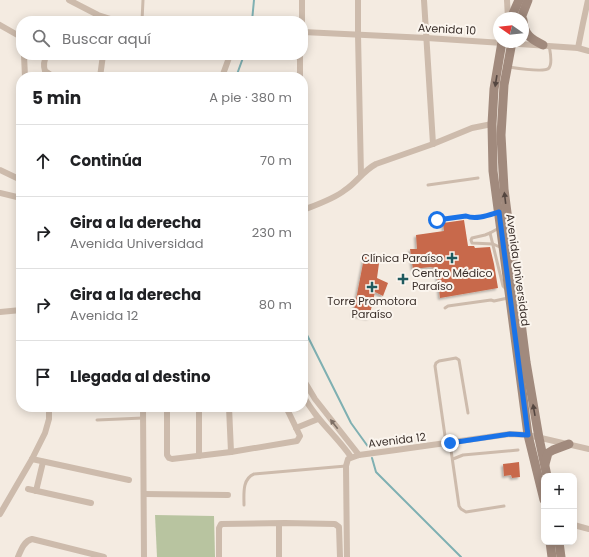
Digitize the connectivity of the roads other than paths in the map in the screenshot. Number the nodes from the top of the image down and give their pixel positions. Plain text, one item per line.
1 (70, 0) edge
2 (143, 0) edge
3 (302, 0) edge
4 (358, 0) edge
5 (424, 0) edge
6 (508, 0) edge
7 (519, 0) edge
8 (528, 0) edge
9 (588, 0) edge
10 (509, 12) edge
11 (513, 12) edge
12 (524, 12) edge
13 (94, 16) edge
14 (142, 16) edge
15 (302, 16) edge
16 (0, 25) edge
17 (308, 32) edge
18 (16, 34) edge
19 (358, 35) junction
20 (529, 37) edge
21 (427, 38) junction
22 (493, 41) edge
23 (529, 44) edge
24 (546, 45) junction
25 (505, 48) edge
26 (507, 48) edge
27 (578, 48) junction
28 (589, 51) edge
29 (24, 60) edge
30 (45, 60) edge
31 (102, 60) edge
32 (228, 60) edge
33 (300, 60) edge
34 (507, 67) junction
35 (25, 72) edge
36 (46, 72) edge
37 (101, 72) edge
38 (224, 72) edge
39 (300, 72) edge
40 (492, 124) junction
41 (433, 144) junction
42 (0, 170) edge
43 (361, 175) junction
44 (16, 178) edge
45 (478, 178) dead end
46 (428, 185) dead end
47 (0, 193) edge
48 (16, 197) edge
49 (308, 208) edge
50 (499, 212) junction
51 (434, 220) dead end
52 (500, 227) junction
53 (490, 233) junction
54 (492, 244) junction
55 (503, 248) junction
56 (510, 295) junction
57 (445, 308) dead end
58 (16, 310) edge
59 (0, 312) edge
60 (308, 387) edge
61 (308, 404) edge
62 (49, 412) edge
63 (143, 412) edge
64 (167, 412) edge
65 (199, 412) edge
66 (229, 412) edge
67 (288, 412) edge
68 (468, 413) dead end
69 (144, 418) junction
70 (318, 419) junction
71 (97, 420) dead end
72 (296, 428) junction
73 (528, 435) junction
74 (539, 438) junction
75 (448, 443) junction
76 (569, 444) junction
77 (589, 448) edge
78 (518, 450) dead end
79 (232, 452) junction
80 (358, 454) junction
81 (199, 456) junction
82 (351, 457) junction
83 (32, 459) junction
84 (452, 459) junction
85 (43, 462) junction
86 (545, 464) junction
87 (346, 466) junction
88 (546, 473) edge
89 (129, 480) dead end
90 (541, 488) edge
91 (28, 489) dead end
92 (36, 491) junction
93 (144, 494) junction
94 (228, 495) dead end
95 (91, 503) dead end
96 (244, 505) dead end
97 (504, 506) dead end
98 (0, 514) edge
99 (279, 524) junction
100 (577, 526) edge
101 (589, 529) edge
102 (550, 545) edge
103 (559, 545) edge
104 (18, 557) edge
105 (104, 557) edge
106 (144, 557) edge
107 (219, 557) edge
108 (279, 557) edge
109 (340, 557) edge
110 (347, 557) edge
111 (552, 557) edge
112 (561, 557) edge

1 - 13 street
2 - 14 lane
3 - 15 street
4 - 19 street
5 - 21 street
6 - 10 street
7 - 11 street
8 - 12 street
9 - 27 street
16 - 18 street
17 - 19 street, Avenida 10
19 - 21 street, Avenida 10
19 - 43 street
20 - 24 street
21 - 22 street, Avenida 10
21 - 41 street
23 - 24 street, Avenida 10
24 - 27 street, Avenida 10
24 - 34 lane
25 -> 40 street, Avenida Universidad
26 - 34 street, Avenida Universidad
27 - 28 street, Avenida 10
29 - 35 street
30 - 36 street
31 - 37 street
32 - 38 street
33 - 39 street
74 -> 34 street, Avenida Universidad
40 - 41 street
40 - 50 street, Avenida Universidad
41 - 43 street
42 - 44 street
43 - 49 street
45 - 46 lane
47 - 48 street
50 - 51 lane
50 - 52 street, Avenida Universidad
52 - 53 lane
52 - 55 street, Avenida Universidad
53 - 54 lane
53 - 54 lane
54 - 55 lane
54 - 56 lane
55 - 56 street, Avenida Universidad
56 - 57 lane
56 - 73 street, Avenida Universidad
58 - 59 street
80 -> 60 street
61 - 70 street
62 - 83 street
63 - 69 street
64 - 81 street
65 - 81 street
66 - 79 street
67 - 72 street
68 - 75 lane
69 - 71 lane
69 - 93 street
70 - 72 street
70 - 82 street
72 - 79 street
73 - 74 street, Avenida 12
73 - 75 street, Avenida 12
73 - 90 street, Avenida Universidad
74 - 76 street, Avenida 12
74 - 86 street, Avenida Universidad
75 - 80 street, Avenida 12
75 - 84 lane
76 - 77 street, Avenida 12
76 - 86 street
78 - 84 lane
79 - 81 street
80 - 82 street, Avenida 12
82 - 87 street
83 - 85 street
83 - 98 street
84 - 97 lane
85 - 89 street
85 - 92 street
86 - 88 street, Avenida Universidad
87 - 96 lane
87 - 110 street
91 - 92 street
92 - 95 street
93 - 94 street
93 - 106 street
99 - 107 street
99 - 108 street
99 - 109 street
100 - 101 street
102 - 111 street
103 - 112 street
104 - 105 street

